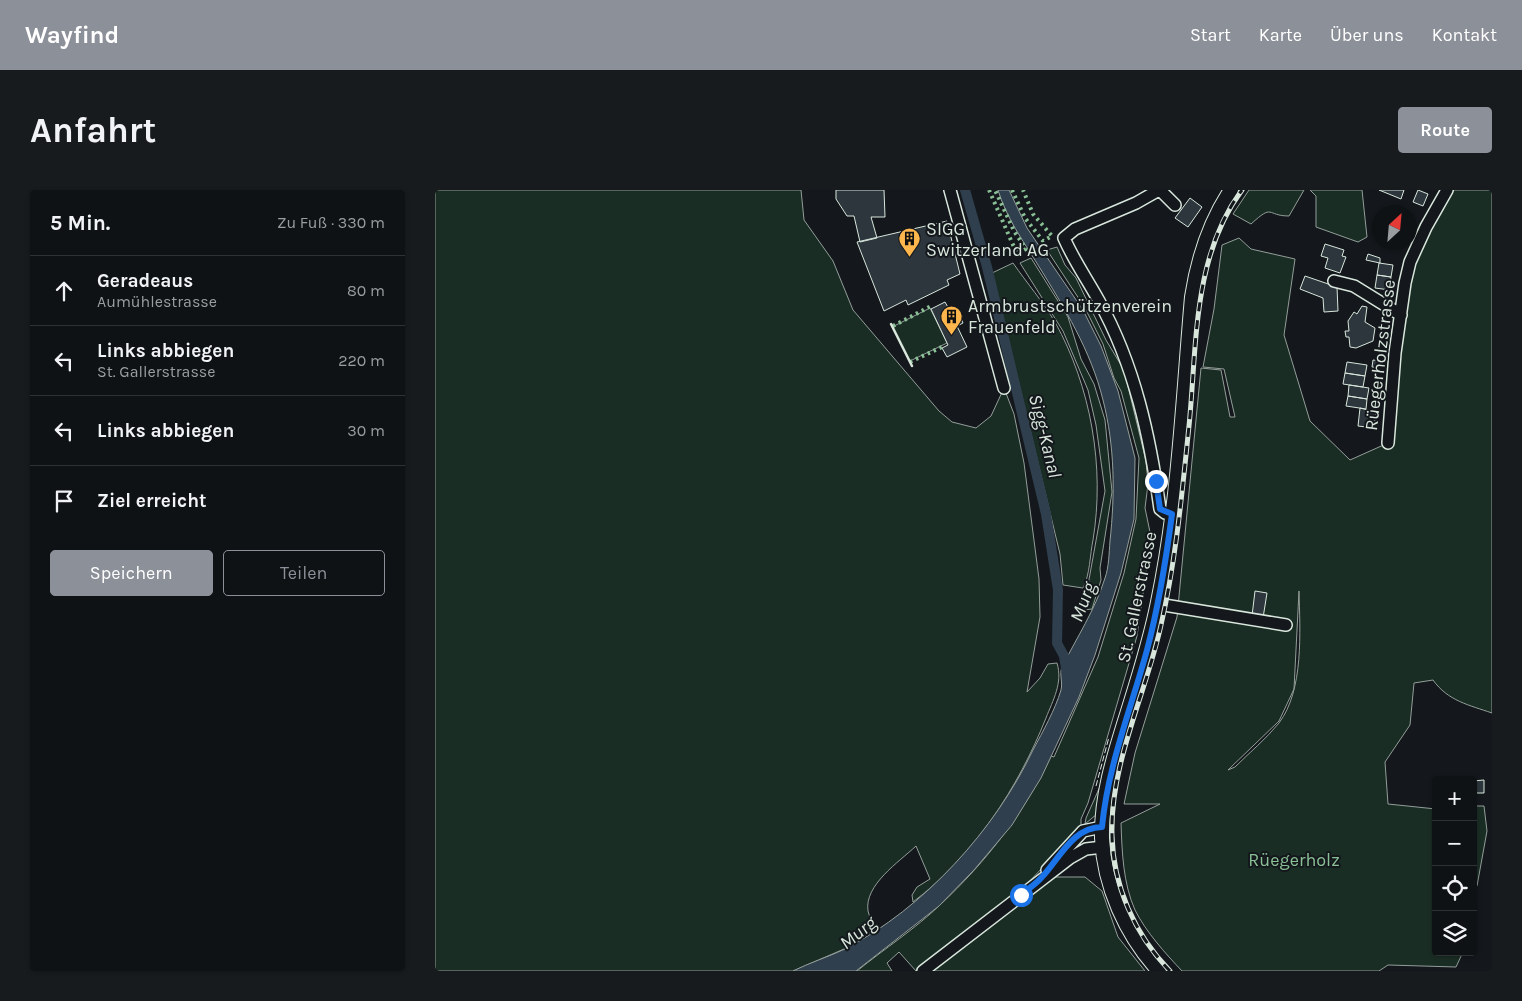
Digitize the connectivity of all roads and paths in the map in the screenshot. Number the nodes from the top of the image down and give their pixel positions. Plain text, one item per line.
1 (950, 190) edge
2 (1160, 190) edge
3 (1231, 190) edge
4 (1447, 190) edge
5 (1175, 206) dead end
6 (1334, 281) dead end
7 (1401, 315) junction
8 (1004, 388) dead end
9 (1388, 443) dead end
10 (1172, 514) junction
11 (1158, 604) junction
12 (1286, 625) dead end
13 (1102, 827) junction
14 (1103, 847) junction
15 (1043, 876) junction
16 (923, 971) edge
17 (1159, 971) edge

1 - 8 street
2 - 5 street
2 - 10 street
3 - 10 main road, St. Gallerstrasse
4 - 7 street, Rüegerholzstrasse
6 - 7 street
7 - 9 street, Rüegerholzstrasse
10 - 11 main road, St. Gallerstrasse
11 - 12 street
11 - 13 main road, St. Gallerstrasse
13 - 14 main road, St. Gallerstrasse
13 - 15 street
14 - 15 street
14 - 17 main road, St. Gallerstrasse
15 - 16 street

